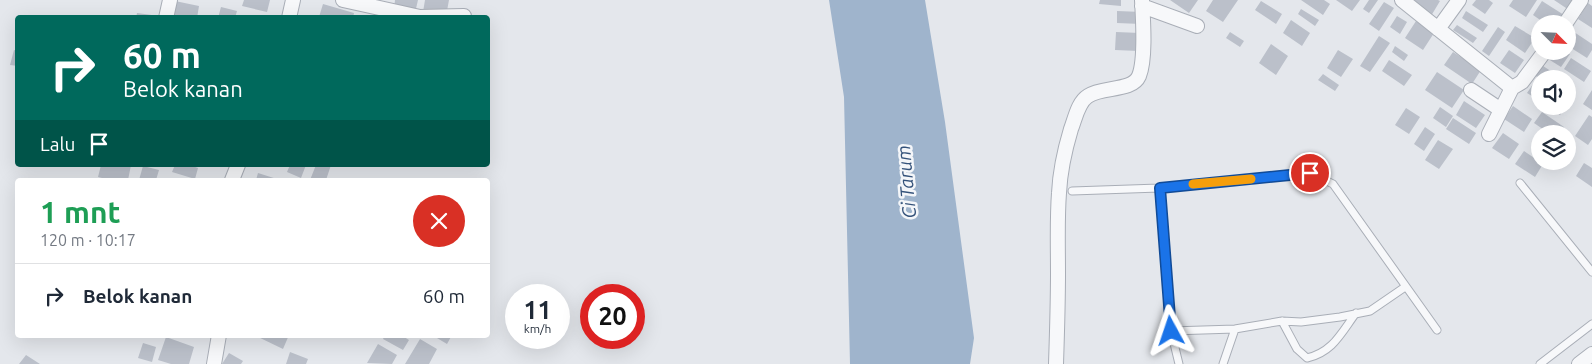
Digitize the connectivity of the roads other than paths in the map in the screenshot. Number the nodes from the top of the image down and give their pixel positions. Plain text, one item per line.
1 (170, 0) edge
2 (293, 0) edge
3 (343, 0) edge
4 (1402, 0) edge
5 (1460, 0) edge
6 (1581, 0) edge
7 (1142, 3) edge
8 (167, 15) edge
9 (290, 15) edge
10 (415, 15) edge
11 (1571, 15) edge
12 (1197, 26) dead end
13 (1438, 29) junction
14 (1538, 60) edge
15 (1512, 88) junction
16 (1471, 90) dead end
17 (1501, 110) junction
18 (1489, 134) dead end
19 (1520, 183) dead end
20 (1160, 188) junction
21 (1072, 191) dead end
22 (1592, 272) edge
23 (1405, 287) junction
24 (1356, 313) junction
25 (1282, 321) junction
26 (1592, 324) edge
27 (1235, 329) junction
28 (1437, 330) dead end
29 (1171, 331) junction
30 (218, 338) edge
31 (1592, 354) edge
32 (214, 364) edge
33 (1056, 364) edge
34 (1179, 364) edge
35 (1224, 364) edge
36 (1540, 364) edge
37 (1579, 364) edge

1 - 8 street
2 - 9 street
3 - 10 street
4 - 13 street
5 - 13 street
6 - 11 street
7 - 12 street
7 - 33 street
13 - 15 street
14 - 15 street
15 - 17 street
16 - 17 street
17 - 18 street
19 - 22 lane
20 - 21 lane
20 - 23 lane
20 - 29 lane
23 - 24 lane
23 - 28 lane
24 - 25 lane
24 - 25 lane
25 - 27 lane
26 - 36 lane
27 - 29 lane
27 - 35 lane
29 - 34 lane
30 - 32 street
31 - 37 street

